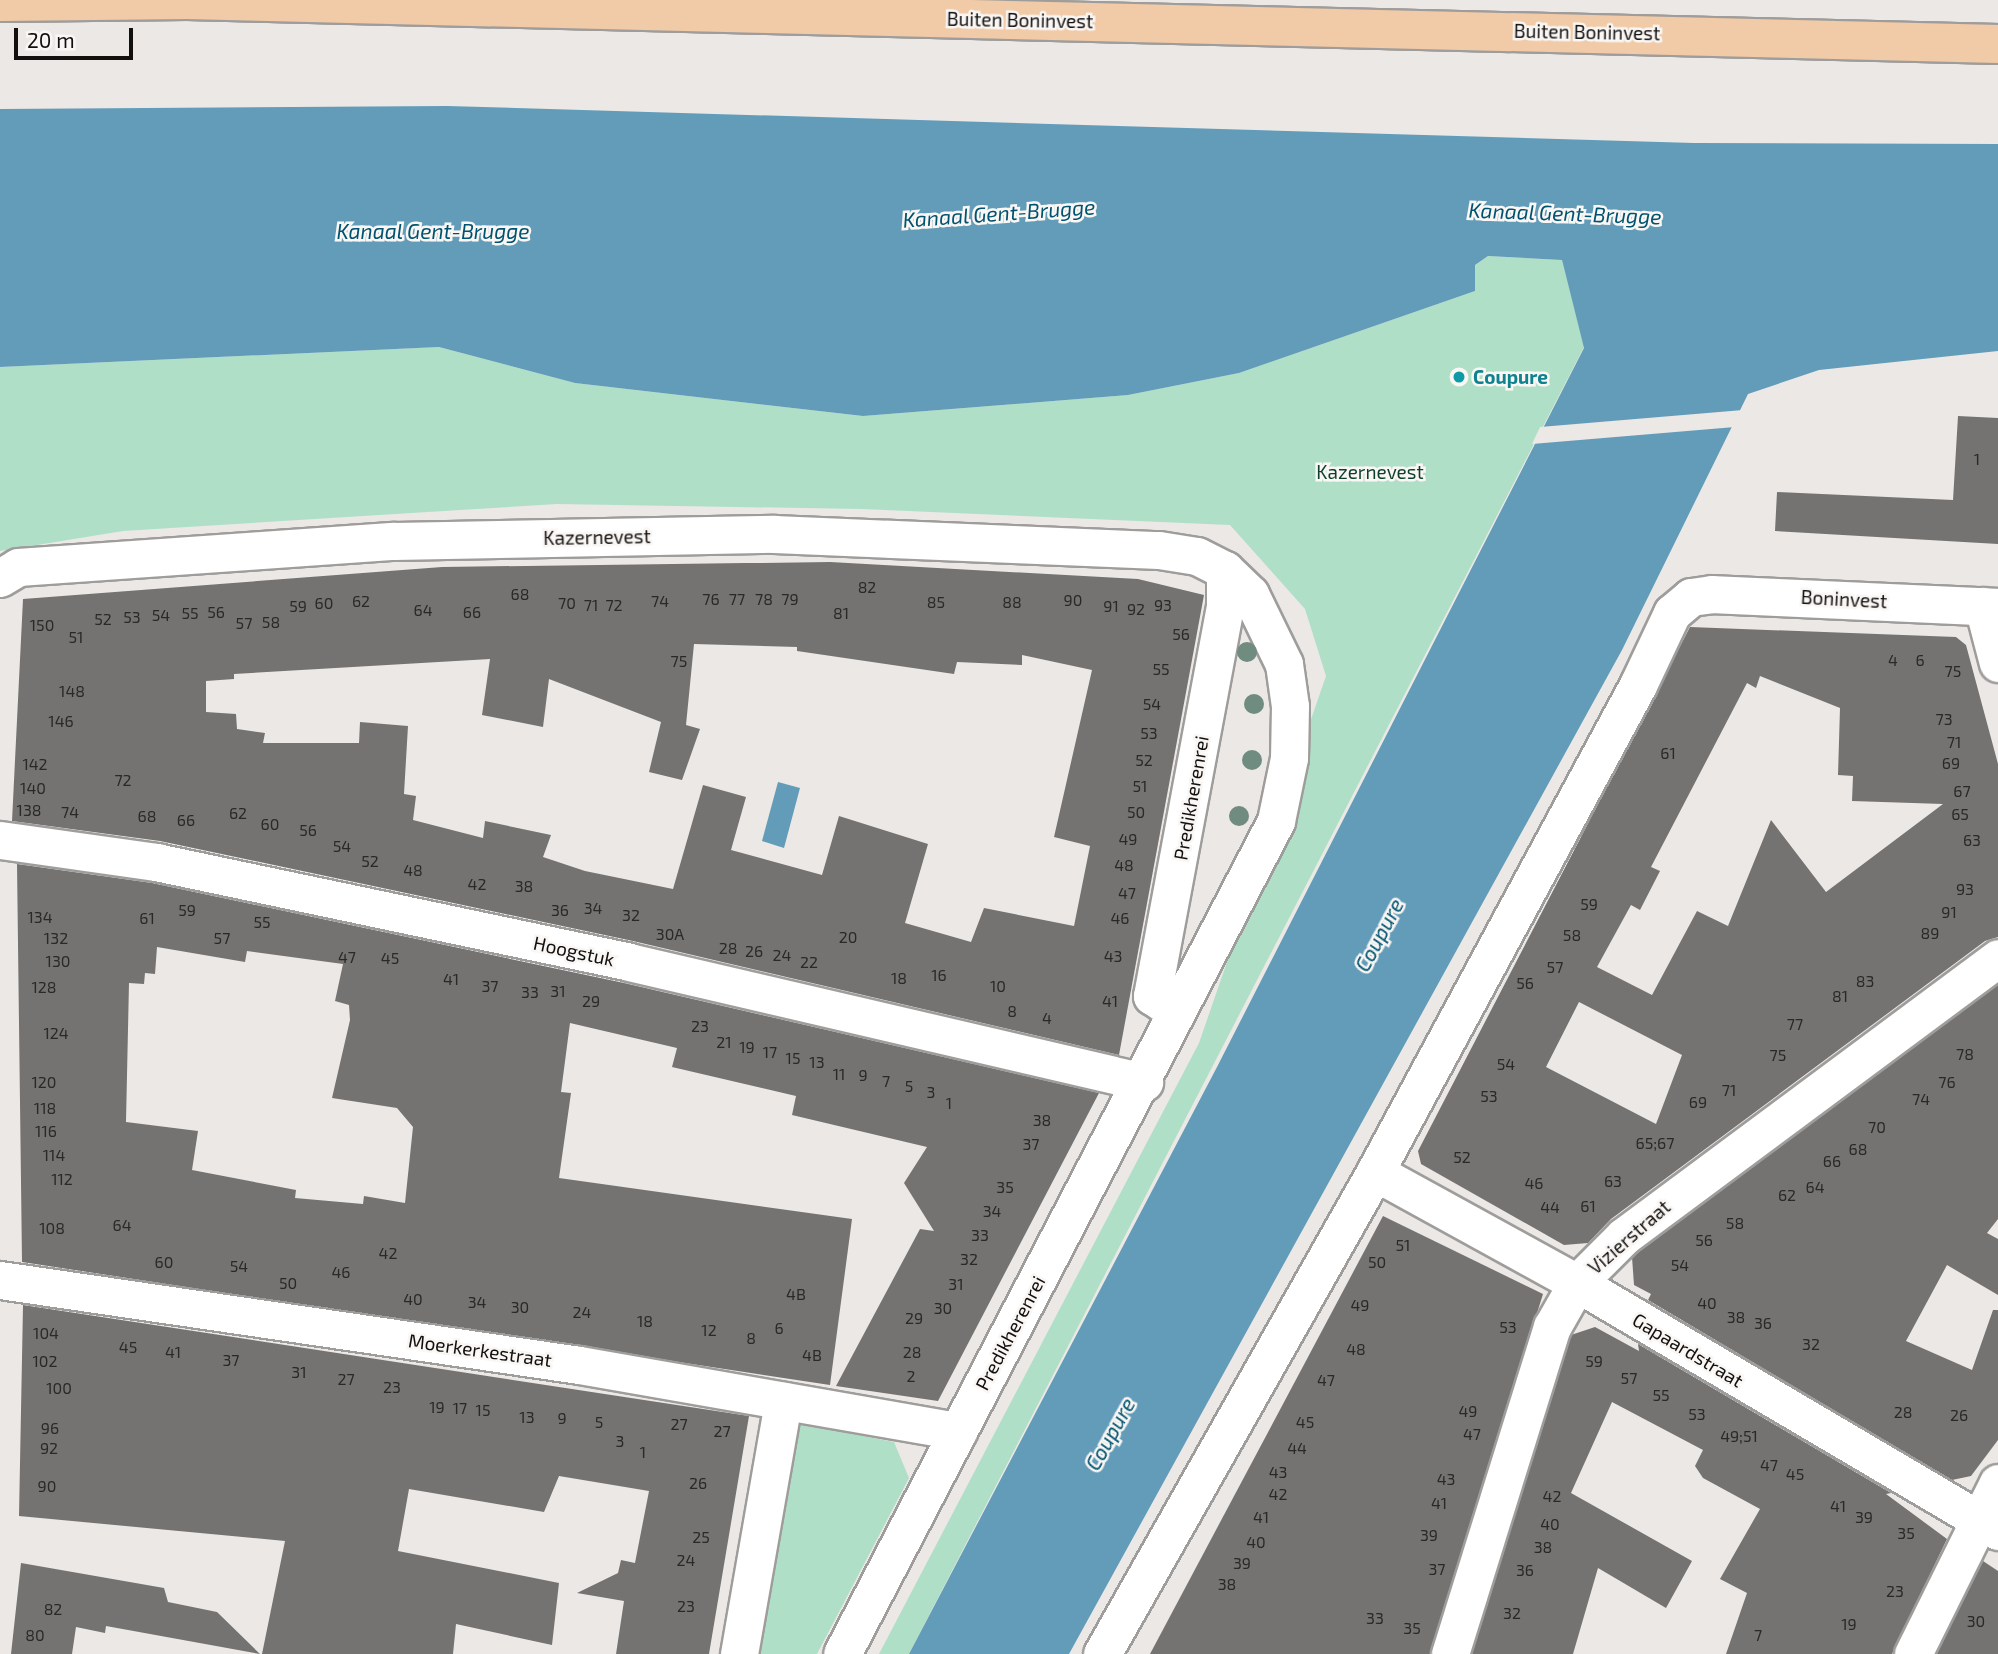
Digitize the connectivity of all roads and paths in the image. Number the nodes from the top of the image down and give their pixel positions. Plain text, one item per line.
1 (0, 2) edge
2 (1998, 44) edge
3 (1211, 563) junction
4 (0, 578) edge
5 (1990, 607) edge
6 (1998, 663) edge
7 (0, 840) edge
8 (1998, 958) edge
9 (1176, 1012) junction
10 (1144, 1082) junction
11 (1375, 1172) junction
12 (0, 1280) edge
13 (1577, 1283) junction
14 (783, 1401) junction
15 (958, 1431) junction
16 (1998, 1483) edge
17 (1989, 1525) edge
18 (738, 1654) edge
19 (842, 1654) edge
20 (1102, 1654) edge
21 (1450, 1654) edge
22 (1913, 1654) edge

1 - 2 main road, Buiten Boninvest
3 - 4 street, Kazernevest
3 - 9 street, Predikherenrei
3 - 9 street, Predikherenrei
5 - 6 street
5 - 11 street, Boninvest
7 - 10 street, Hoogstuk
8 - 13 street, Vizierstraat
9 - 10 street, Predikherenrei
10 - 15 street, Predikherenrei
11 - 13 street, Gapaardstraat
11 - 20 street
12 - 14 street, Moerkerkestraat
13 - 17 street, Gapaardstraat
13 - 21 street, Vizierstraat
14 - 15 street, Moerkerkestraat
14 - 18 street
15 - 19 street, Predikherenrei
16 - 17 street
17 - 22 street

